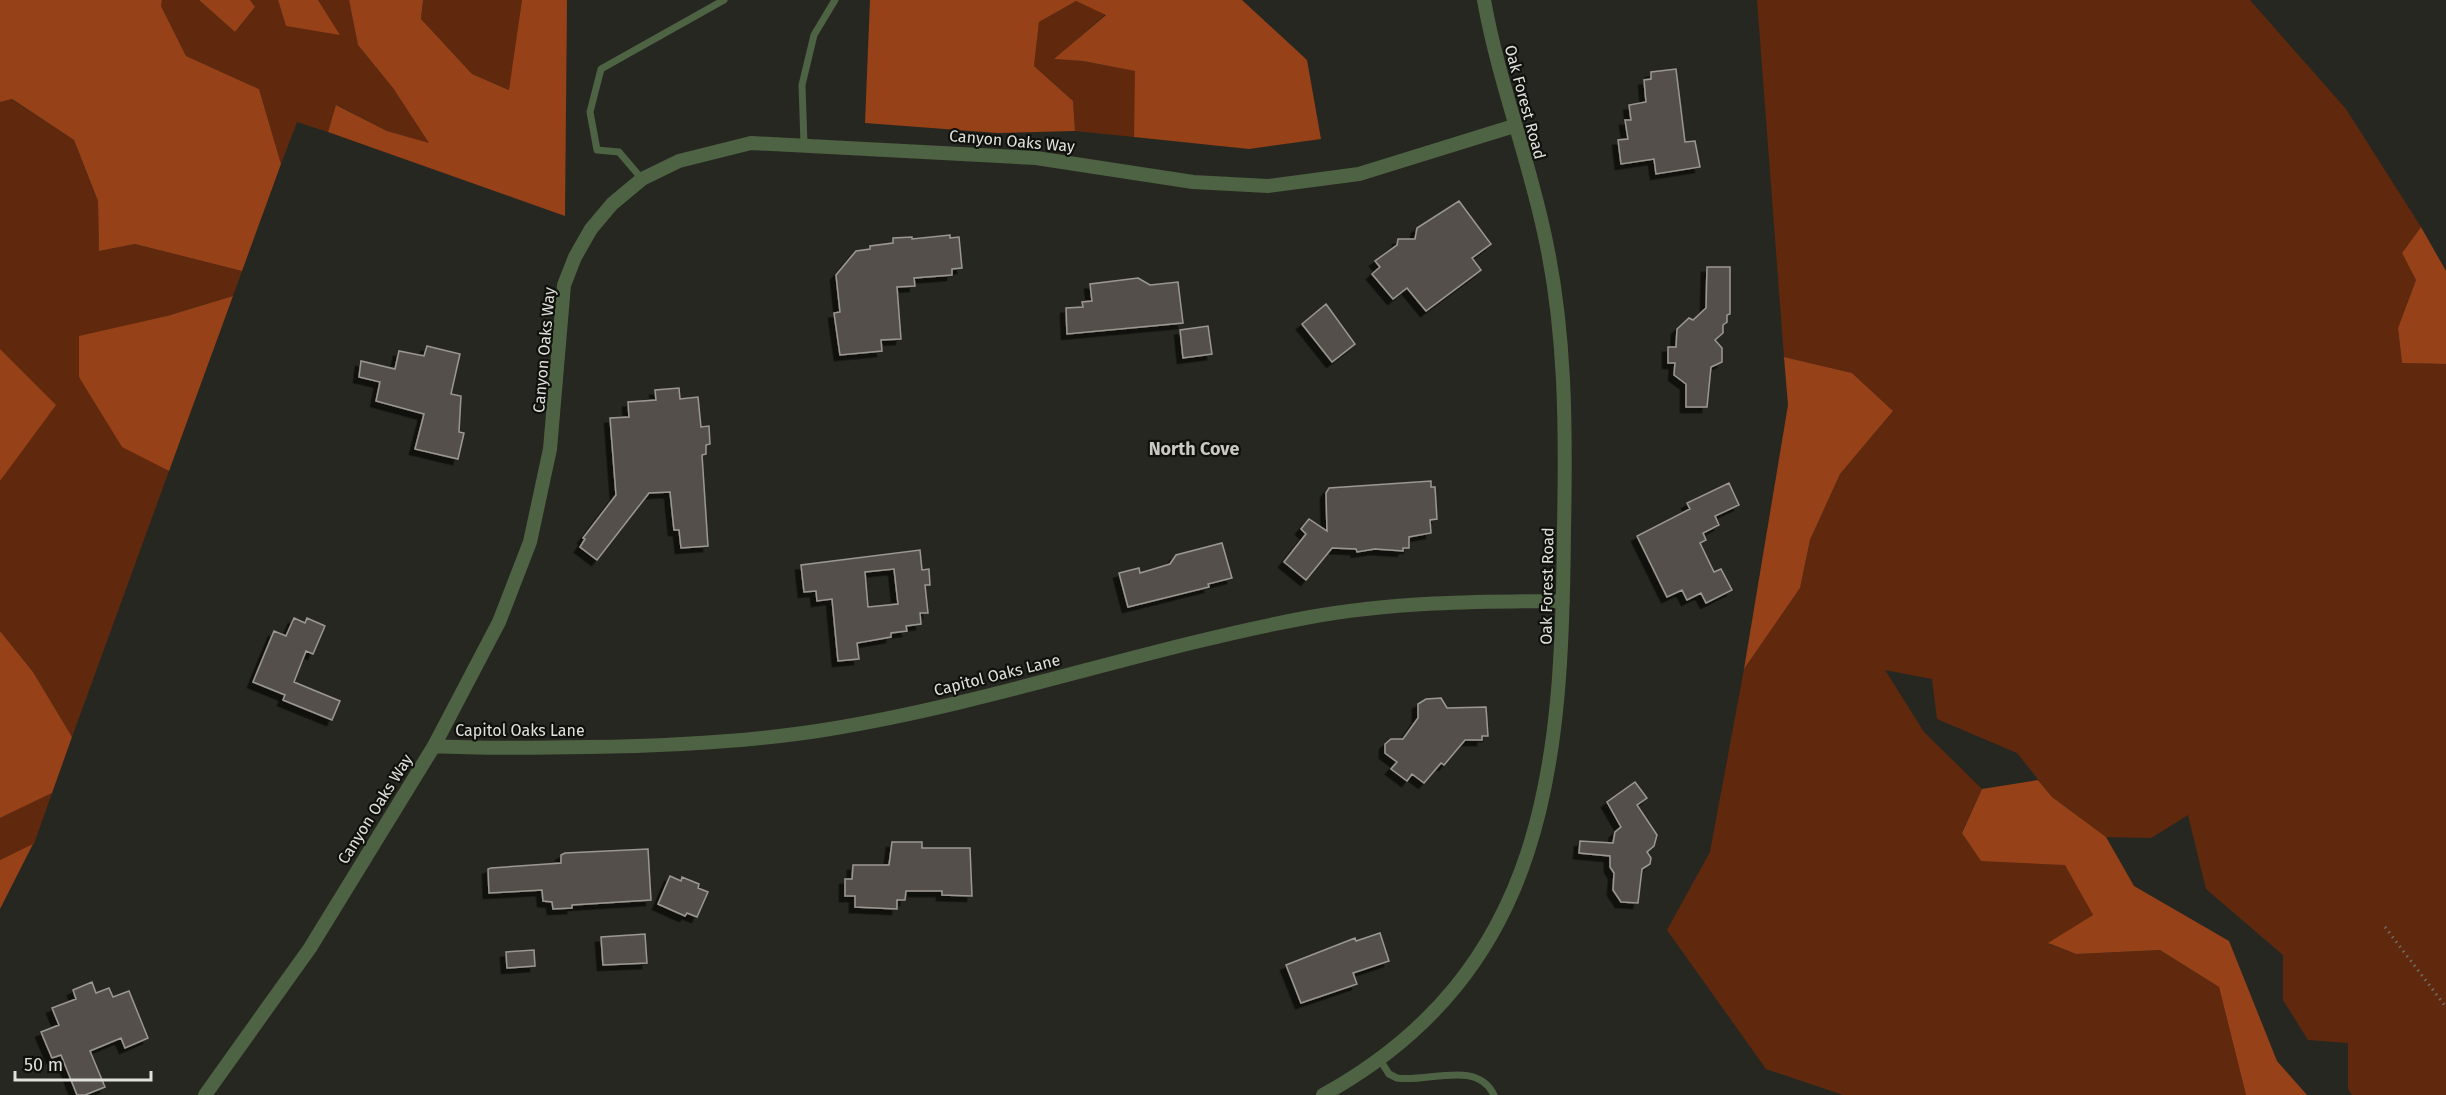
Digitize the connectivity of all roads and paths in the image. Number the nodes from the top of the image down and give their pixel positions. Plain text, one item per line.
1 (724, 0) edge
2 (835, 0) edge
3 (1484, 0) edge
4 (1514, 126) junction
5 (804, 144) junction
6 (642, 179) junction
7 (1563, 600) junction
8 (434, 746) junction
9 (2385, 927) dead end
10 (2446, 1007) edge
11 (1380, 1060) junction
12 (205, 1095) edge
13 (1323, 1095) edge
14 (1494, 1095) edge

1 - 6 lane
2 - 5 lane
3 - 4 street, Oak Forest Road
4 - 5 street, Canyon Oaks Way
4 - 7 street, Oak Forest Road
5 - 6 street, Canyon Oaks Way
6 - 8 street, Canyon Oaks Way
7 - 8 street, Capitol Oaks Lane
7 - 11 street, Oak Forest Road
8 - 12 street, Canyon Oaks Way
9 - 10 path
11 - 13 street, Oak Forest Road
11 - 14 lane

